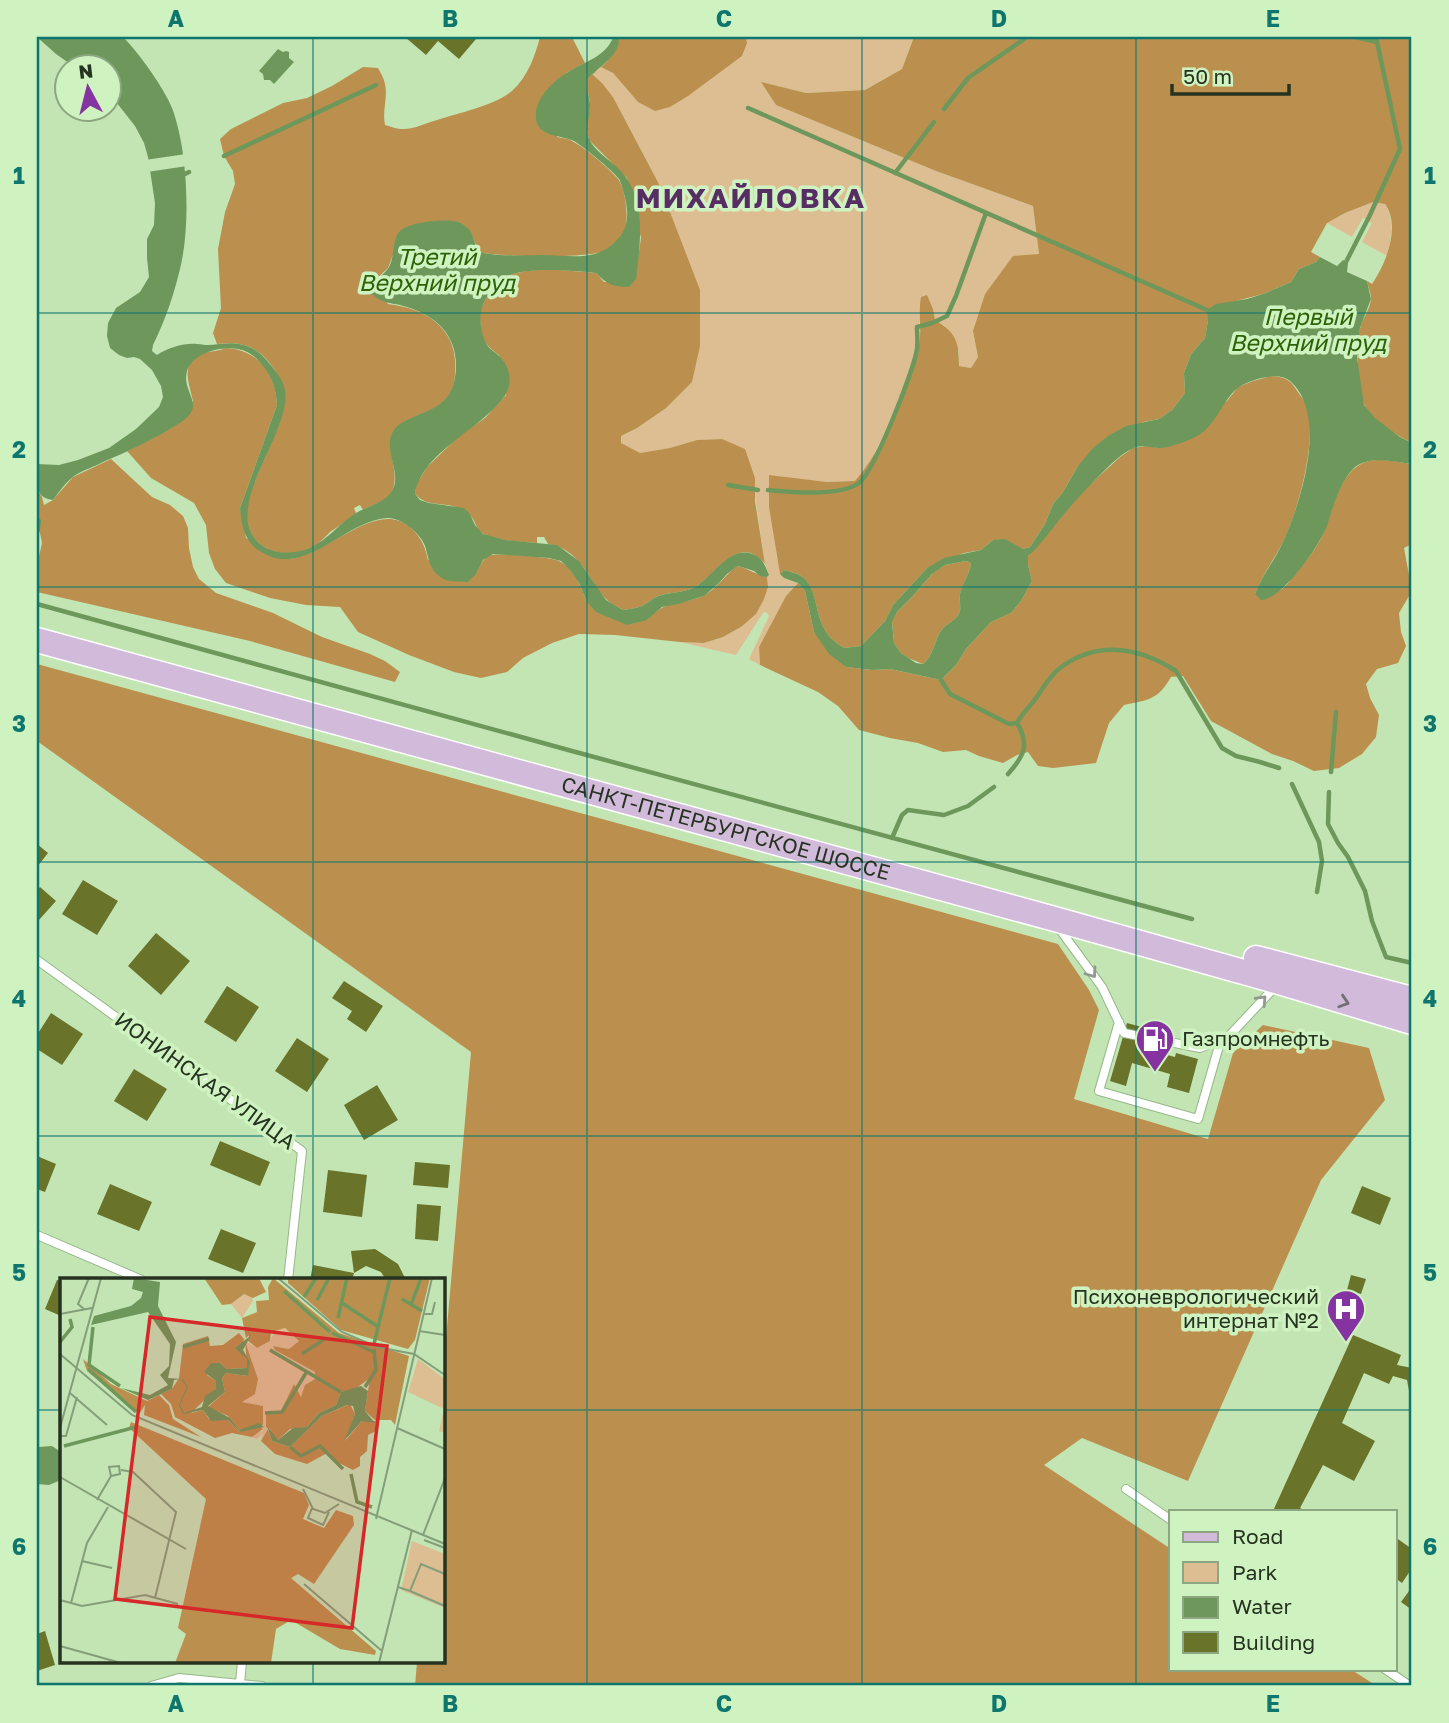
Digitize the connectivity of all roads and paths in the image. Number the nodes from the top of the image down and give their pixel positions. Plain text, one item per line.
1 (37, 622) edge
2 (37, 640) edge
3 (1051, 918) junction
4 (37, 960) edge
5 (1279, 982) junction
6 (1412, 999) edge
7 (1412, 1022) edge
8 (1119, 1023) junction
9 (1221, 1039) junction
10 (37, 1234) edge
11 (137, 1278) edge
12 (288, 1278) edge
13 (1126, 1489) dead end
14 (1169, 1519) edge
15 (242, 1664) edge
16 (1386, 1670) edge
17 (240, 1683) junction
18 (151, 1686) edge
19 (262, 1686) edge
20 (1410, 1686) edge

1 - 6 main road, САНКТ-ПЕТЕРБУРГСКОЕ ШОССЕ
2 - 3 main road, САНКТ-ПЕТЕРБУРГСКОЕ ШОССЕ
3 - 5 main road, САНКТ-ПЕТЕРБУРГСКОЕ ШОССЕ
3 -> 8 lane
4 - 12 lane, ИОНИНСКАЯ УЛИЦА
5 -> 7 main road, САНКТ-ПЕТЕРБУРГСКОЕ ШОССЕ
9 -> 5 lane
8 - 9 lane
8 - 9 lane
10 - 11 lane
13 - 14 lane
15 - 17 lane
16 - 20 lane
17 - 18 lane
17 - 19 lane

